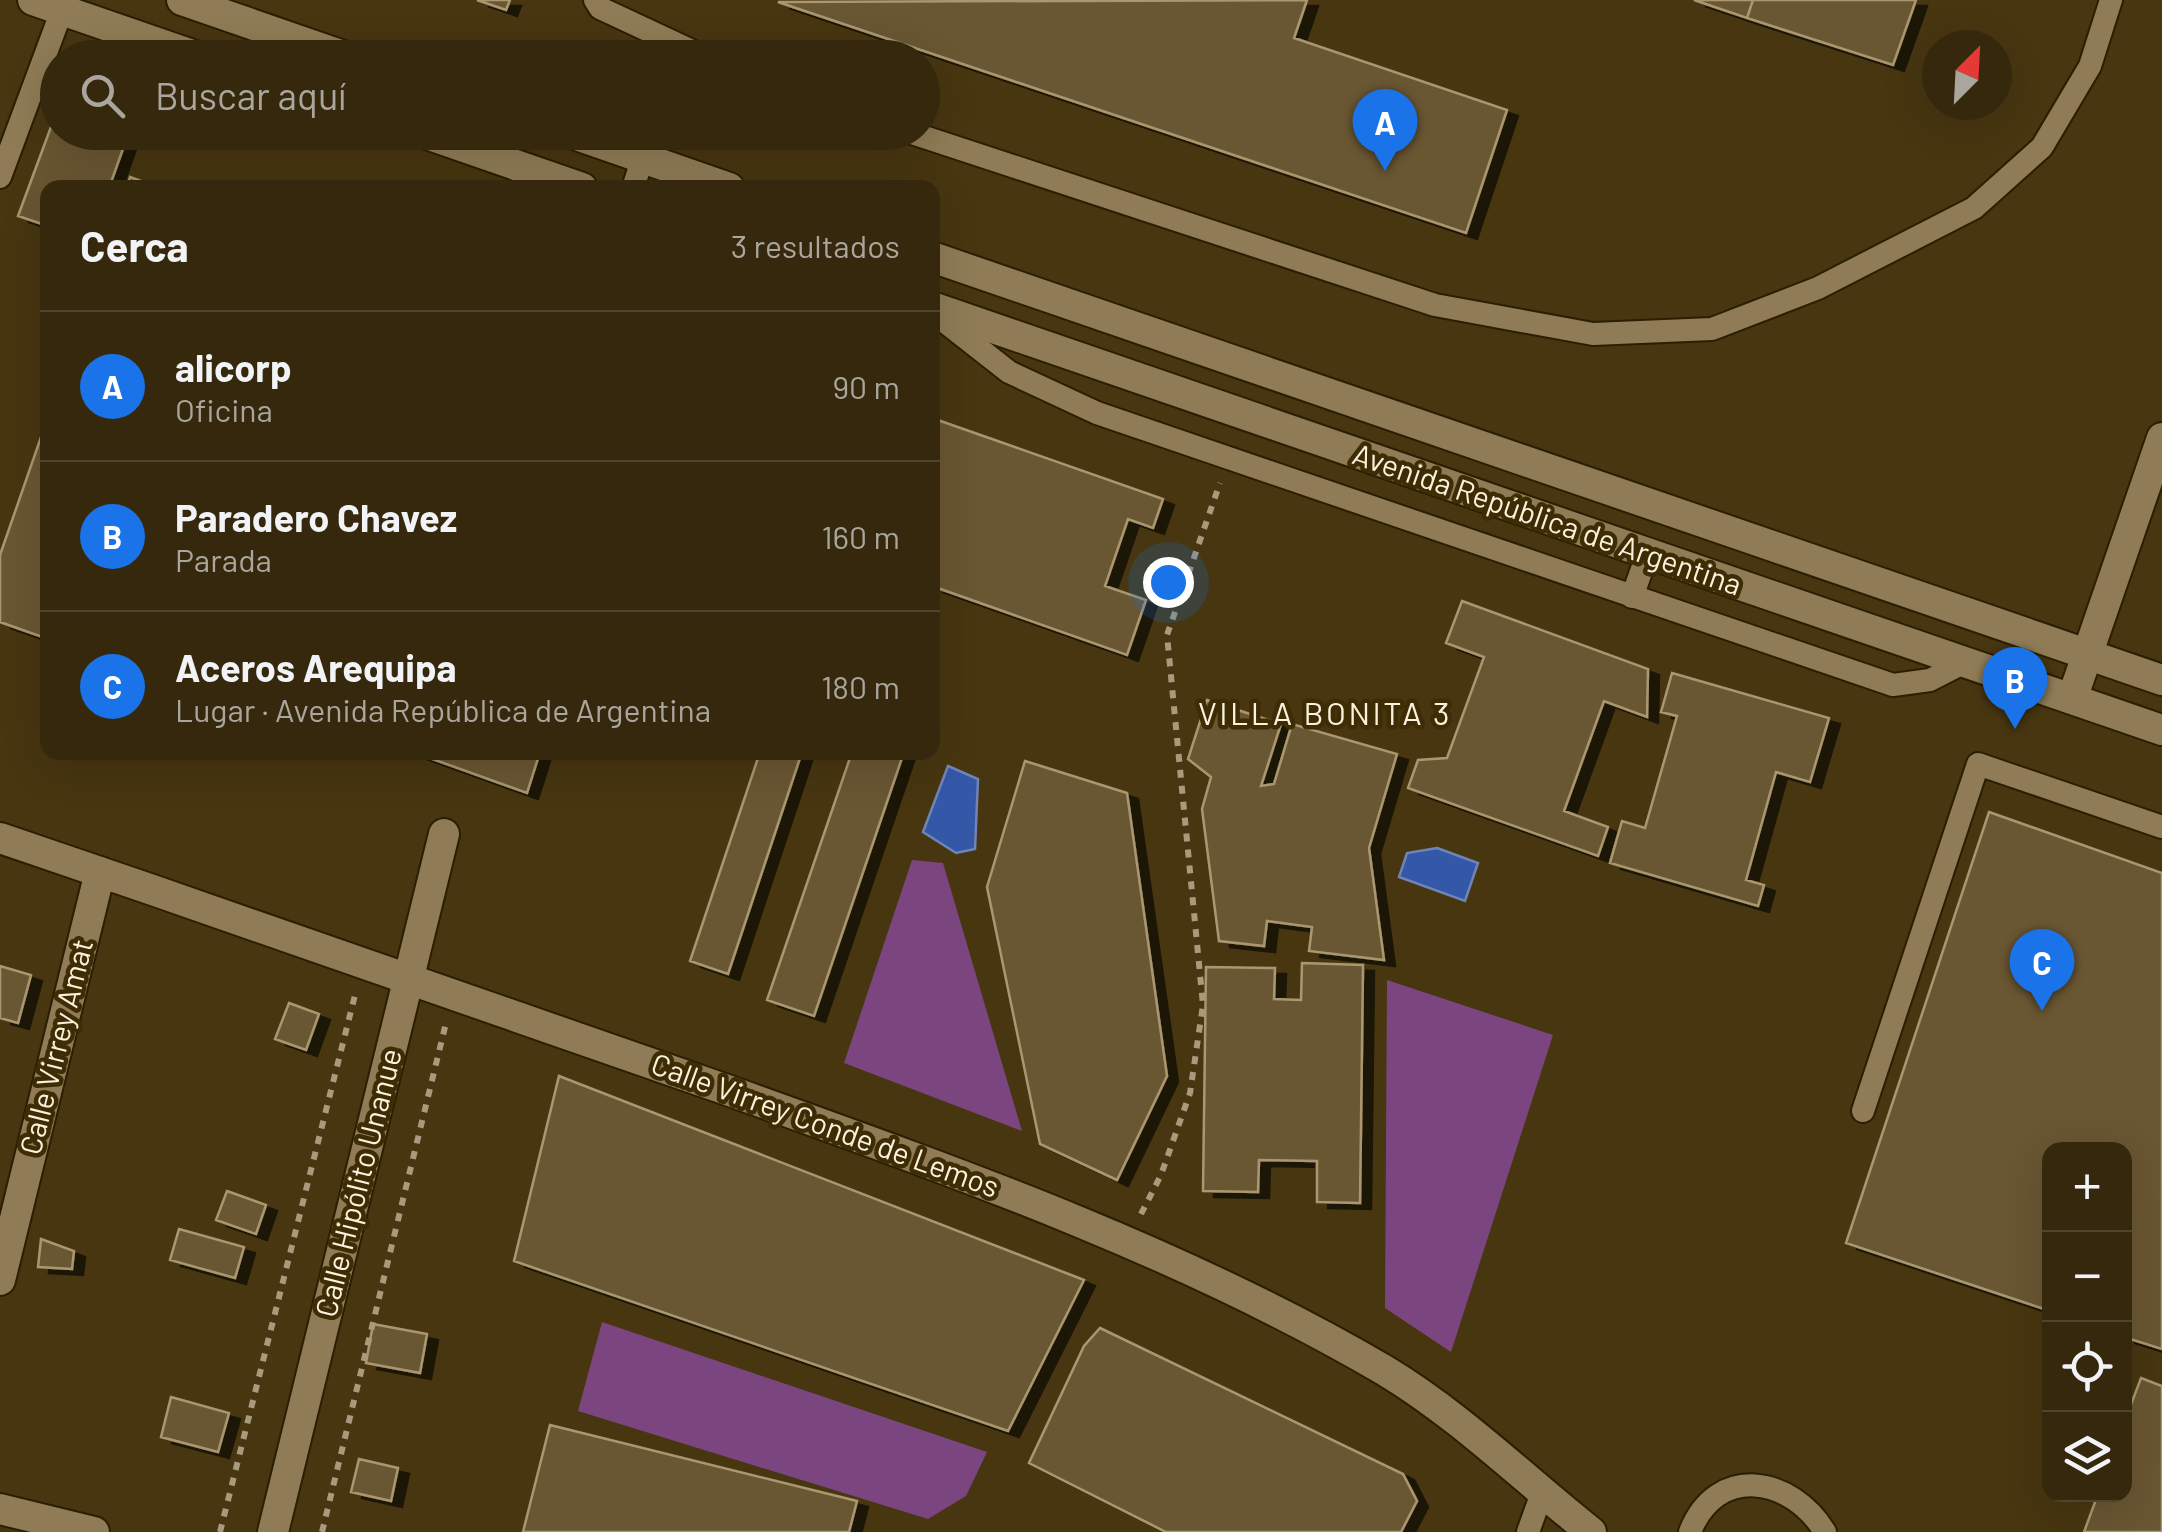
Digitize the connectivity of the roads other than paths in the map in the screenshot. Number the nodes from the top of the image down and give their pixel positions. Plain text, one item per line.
1 (182, 0) edge
2 (595, 0) edge
3 (2111, 0) edge
4 (218, 6) edge
5 (69, 7) edge
6 (56, 40) edge
7 (154, 40) edge
8 (304, 40) edge
9 (657, 40) edge
10 (40, 78) edge
11 (940, 142) edge
12 (473, 150) edge
13 (645, 150) edge
14 (656, 150) edge
15 (0, 177) edge
16 (559, 180) edge
17 (636, 180) edge
18 (713, 180) edge
19 (940, 261) edge
20 (940, 312) edge
21 (940, 316) edge
22 (2162, 438) edge
23 (1647, 555) junction
24 (1632, 596) junction
25 (2086, 653) junction
26 (1965, 662) junction
27 (2162, 680) edge
28 (2072, 699) junction
29 (2162, 730) edge
30 (2162, 827) edge
31 (444, 834) dead end
32 (0, 838) edge
33 (100, 872) junction
34 (409, 977) junction
35 (1864, 1112) dead end
36 (0, 1280) edge
37 (1542, 1493) junction
38 (0, 1509) edge
39 (94, 1532) edge
40 (272, 1532) edge
41 (1528, 1532) edge
42 (1591, 1532) edge
43 (1690, 1532) edge
44 (1825, 1532) edge

1 - 4 street
2 - 9 lane
3 - 11 lane
4 - 8 street
5 - 6 lane
5 - 7 street
10 - 15 lane
12 - 16 street
13 - 17 lane
14 - 18 street
19 - 25 street, Avenida República de Argentina
20 - 23 street, Avenida República de Argentina
21 - 24 lane
22 - 25 street
23 - 24 lane
23 - 26 street, Avenida República de Argentina
24 - 26 lane
25 - 27 street, Avenida República de Argentina
25 - 28 street
26 - 28 street, Avenida República de Argentina
28 - 29 street, Avenida República de Argentina
30 - 35 lane
31 - 34 street, Calle Hipólito Unanue
32 - 33 street, Calle Virrey Conde de Lemos
33 - 34 street, Calle Virrey Conde de Lemos
33 - 36 street, Calle Virrey Amat
34 - 37 street, Calle Virrey Conde de Lemos
34 - 40 street, Calle Hipólito Unanue
37 - 41 lane
37 - 42 street, Calle Virrey Conde de Lemos
38 - 39 street
43 - 44 lane

